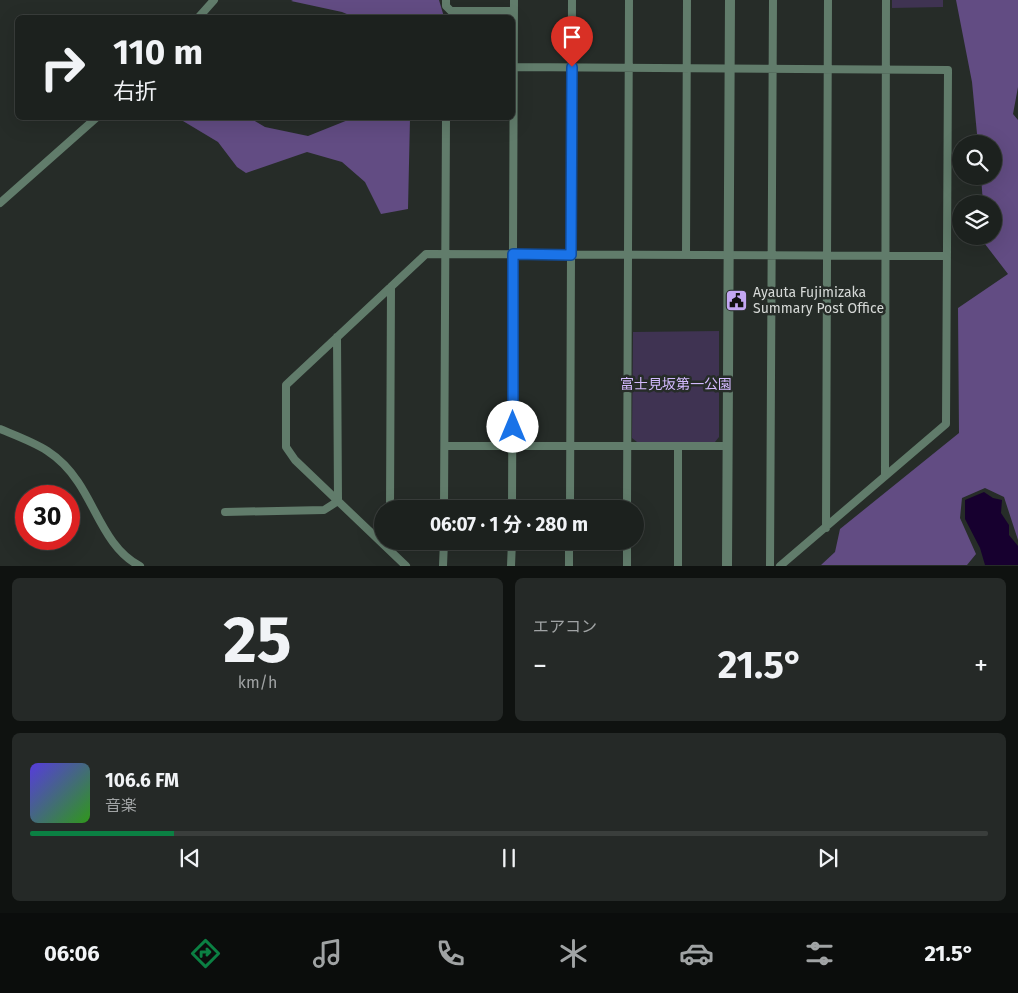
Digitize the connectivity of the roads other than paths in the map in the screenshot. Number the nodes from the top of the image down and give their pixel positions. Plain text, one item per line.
1 (214, 0) edge
2 (446, 0) edge
3 (514, 0) edge
4 (572, 0) edge
5 (629, 0) edge
6 (688, 0) edge
7 (730, 0) edge
8 (773, 0) edge
9 (828, 0) edge
10 (886, 0) edge
11 (514, 11) junction
12 (201, 15) edge
13 (514, 15) edge
14 (515, 67) edge
15 (572, 67) junction
16 (629, 67) junction
17 (687, 68) junction
18 (730, 68) junction
19 (773, 69) junction
20 (828, 69) junction
21 (886, 70) junction
22 (94, 120) edge
23 (446, 120) edge
24 (513, 120) edge
25 (0, 204) edge
26 (445, 254) junction
27 (513, 254) junction
28 (571, 255) junction
29 (627, 255) junction
30 (686, 255) junction
31 (728, 255) junction
32 (772, 256) junction
33 (827, 256) junction
34 (885, 256) junction
35 (946, 256) junction
36 (390, 287) junction
37 (337, 336) junction
38 (0, 429) edge
39 (444, 446) junction
40 (513, 446) junction
41 (570, 446) junction
42 (627, 446) junction
43 (678, 446) junction
44 (728, 446) junction
45 (885, 476) junction
46 (390, 500) edge
47 (444, 500) edge
48 (512, 500) edge
49 (570, 500) edge
50 (627, 500) edge
51 (338, 501) junction
52 (225, 512) dead end
53 (826, 528) junction
54 (374, 532) edge
55 (393, 550) edge
56 (444, 550) edge
57 (512, 550) edge
58 (569, 550) edge
59 (627, 550) edge
60 (140, 566) edge
61 (406, 566) edge
62 (443, 566) edge
63 (511, 566) edge
64 (569, 566) edge
65 (627, 566) edge
66 (678, 566) edge
67 (727, 566) edge
68 (770, 566) edge
69 (780, 566) edge

1 - 12 street
2 - 11 street
3 - 11 street
4 - 15 street
5 - 16 street
6 - 17 street
7 - 18 street
8 - 19 street
9 - 20 street
10 - 21 street
11 - 13 street
14 - 15 street
15 - 16 street
15 - 28 street
16 - 17 street
16 - 29 street
17 - 18 street
17 - 30 street
18 - 19 street
18 - 31 street
19 - 20 street
19 - 32 street
20 - 21 street
20 - 33 street
21 - 34 street
21 - 35 street
22 - 25 street
23 - 26 street
24 - 27 street
26 - 27 street
26 - 36 street
26 - 39 street
27 - 28 street
27 - 40 street
28 - 29 street
28 - 41 street
29 - 30 street
29 - 42 street
30 - 31 street
31 - 32 street
31 - 44 street
32 - 33 street
32 - 68 street
33 - 34 street
33 - 53 street
34 - 35 street
34 - 45 street
35 - 45 street
36 - 37 street
36 - 46 street
37 - 51 street
37 - 51 street
38 - 60 street
39 - 40 street
39 - 47 street
40 - 41 street
40 - 48 street
41 - 42 street
41 - 49 street
42 - 43 street
42 - 50 street
43 - 44 street
43 - 66 street
44 - 67 street
45 - 53 street
51 - 52 street
51 - 54 street
53 - 69 street
55 - 61 street
56 - 62 street
57 - 63 street
58 - 64 street
59 - 65 street

